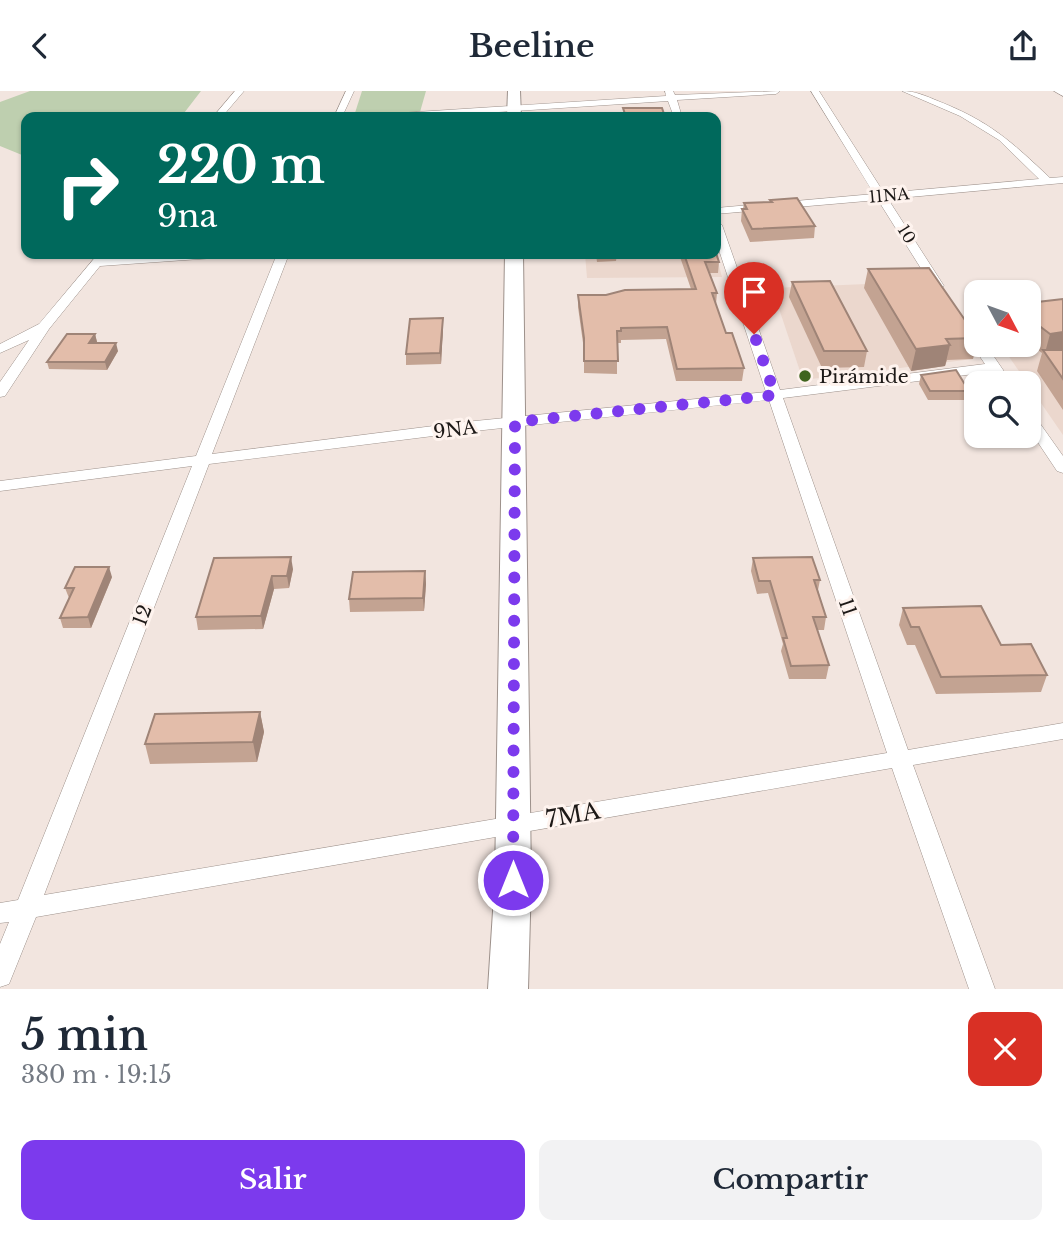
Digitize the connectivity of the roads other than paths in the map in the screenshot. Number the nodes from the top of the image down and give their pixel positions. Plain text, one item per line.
1 (240, 91) edge
2 (350, 91) edge
3 (514, 91) edge
4 (776, 91) edge
5 (815, 91) edge
6 (906, 91) edge
7 (1058, 91) edge
8 (1063, 93) edge
9 (670, 94) edge
10 (221, 112) edge
11 (340, 112) edge
12 (514, 112) edge
13 (676, 112) edge
14 (1063, 180) edge
15 (1048, 182) junction
16 (883, 195) junction
17 (721, 211) edge
18 (721, 239) edge
19 (100, 259) edge
20 (281, 259) edge
21 (514, 259) edge
22 (947, 298) edge
23 (44, 327) junction
24 (0, 349) edge
25 (987, 357) edge
26 (994, 367) junction
27 (997, 371) edge
28 (0, 393) edge
29 (775, 395) junction
30 (515, 422) junction
31 (1041, 436) edge
32 (202, 461) junction
33 (1063, 468) edge
34 (0, 486) edge
35 (1063, 731) edge
36 (900, 759) junction
37 (513, 825) junction
38 (27, 908) junction
39 (0, 913) edge
40 (0, 977) edge
41 (508, 989) edge
42 (982, 989) edge

1 - 10 street
2 - 11 street
3 - 12 street
4 - 9 street
5 - 16 street, 10
6 - 15 street
7 - 8 street
9 - 12 street
9 - 13 street
14 - 15 street, 11NA
15 - 16 street, 11NA
16 - 17 street, 11NA
16 - 22 street, 10
18 - 29 street, 11
19 - 23 street
20 - 32 street, 12
21 - 30 street
23 - 24 street
23 - 28 street
25 - 26 street
26 - 27 street
26 - 29 street, 9NA
29 - 30 street, 9NA
29 - 36 street, 11
30 - 32 street, 9NA
30 - 37 street
31 - 33 street
32 - 34 street, 9NA
32 - 38 street, 12
35 - 36 street, 7MA
36 - 37 street, 7MA
36 - 42 street, 11
37 - 38 street, 7MA
37 - 41 street
38 - 39 street, 7MA
38 - 40 street, 12

